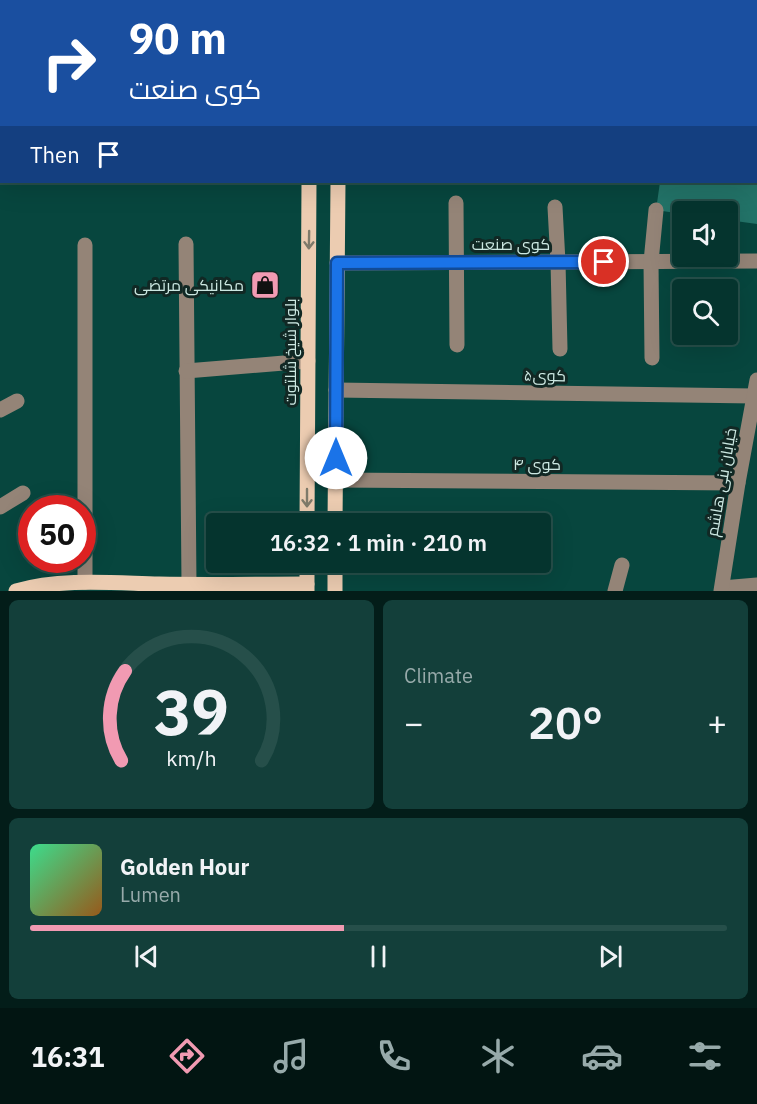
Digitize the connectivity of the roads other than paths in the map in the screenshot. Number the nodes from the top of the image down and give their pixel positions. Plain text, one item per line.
1 (309, 183) edge
2 (338, 183) edge
3 (456, 203) dead end
4 (555, 207) dead end
5 (656, 210) dead end
6 (186, 244) dead end
7 (85, 245) dead end
8 (757, 261) edge
9 (456, 262) junction
10 (558, 262) junction
11 (651, 262) junction
12 (337, 263) junction
13 (457, 345) dead end
14 (560, 349) dead end
15 (652, 358) dead end
16 (308, 361) junction
17 (186, 371) junction
18 (757, 380) edge
19 (336, 390) junction
20 (754, 396) junction
21 (17, 401) dead end
22 (0, 410) edge
23 (336, 480) junction
24 (738, 483) junction
25 (23, 494) dead end
26 (0, 507) edge
27 (307, 513) edge
28 (335, 513) edge
29 (622, 565) dead end
30 (335, 573) edge
31 (85, 582) junction
32 (189, 584) junction
33 (757, 585) edge
34 (307, 588) edge
35 (721, 590) edge
36 (16, 591) edge
37 (335, 591) edge
38 (615, 591) edge

1 -> 16 main road, بلوار شیخ شلتوت
2 - 12 main road
3 - 9 street
4 - 10 street
5 - 11 street
6 - 17 street
7 - 31 street
8 - 11 street, کوی صنعت
9 - 10 street, کوی صنعت
9 - 12 street, کوی صنعت
9 - 13 street
10 - 11 street, کوی صنعت
10 - 14 street
11 - 15 street
12 - 19 main road
16 - 17 street
16 -> 27 main road, بلوار شیخ شلتوت
17 - 32 street
18 - 20 street, خیابان بنی هاشم
19 - 20 street, کوی۵
19 - 23 main road
20 - 24 street, خیابان بنی هاشم
21 - 22 street
23 - 24 street, کوی ۴
23 - 28 main road
24 - 35 street, خیابان بنی هاشم
25 - 26 street
29 - 38 street
30 - 37 main road
31 - 32 main road
31 - 36 main road
32 - 34 main road
33 - 35 street

